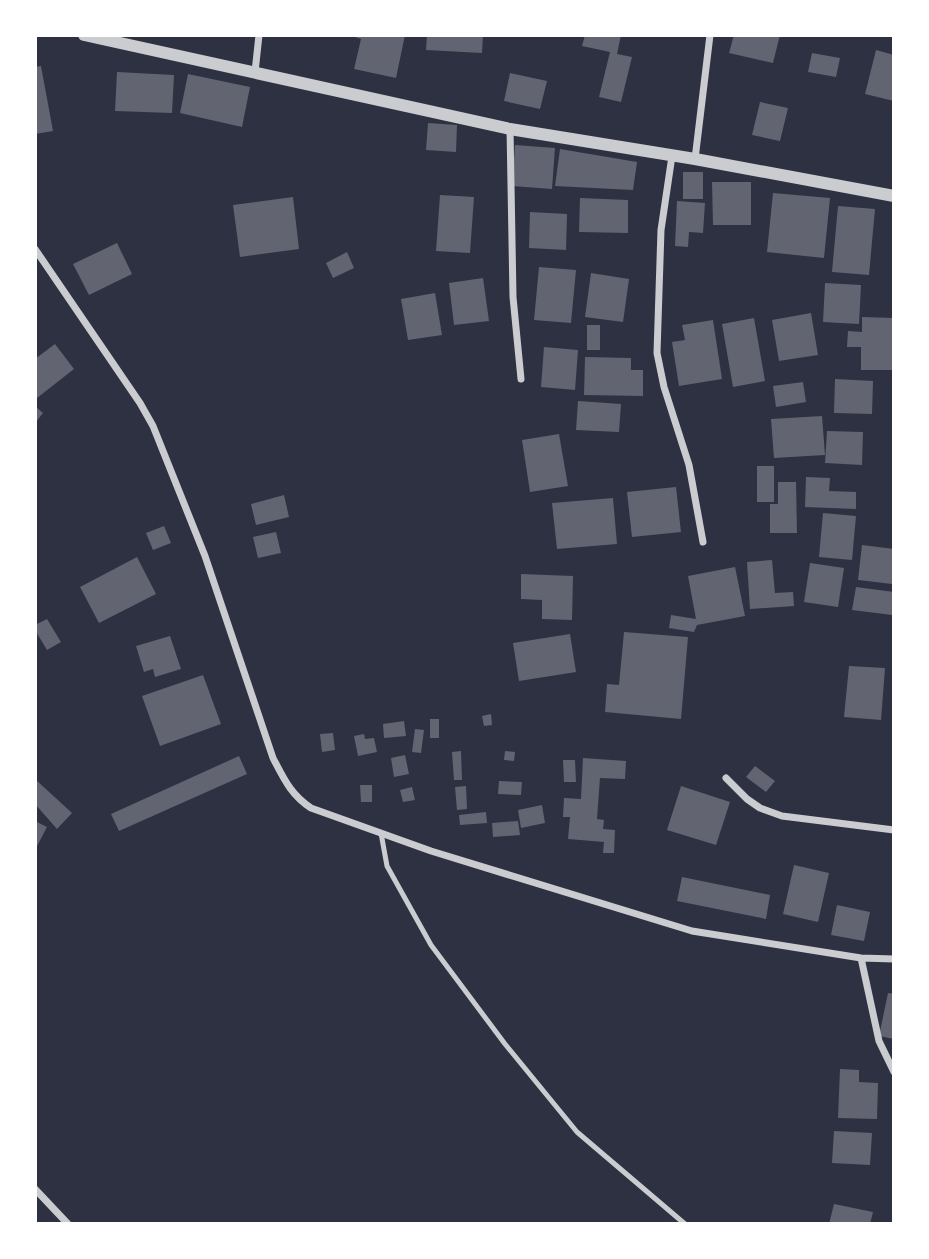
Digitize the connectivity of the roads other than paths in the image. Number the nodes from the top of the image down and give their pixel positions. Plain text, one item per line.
1 (85, 35) edge
2 (259, 35) edge
3 (710, 35) edge
4 (255, 72) junction
5 (510, 129) junction
6 (672, 156) junction
7 (695, 159) junction
8 (894, 195) edge
9 (35, 249) edge
10 (522, 379) dead end
11 (703, 542) dead end
12 (726, 778) dead end
13 (894, 830) edge
14 (381, 832) junction
15 (861, 958) junction
16 (894, 959) edge
17 (894, 1072) edge
18 (35, 1189) edge
19 (68, 1224) edge
20 (685, 1224) edge

1 - 4 street
2 - 4 street
3 - 7 street
4 - 5 street
5 - 6 street
5 - 10 street
6 - 7 street
6 - 11 street
7 - 8 street
9 - 14 street
12 - 13 street
14 - 15 street
14 - 20 lane
15 - 16 street
15 - 17 street
18 - 19 street

